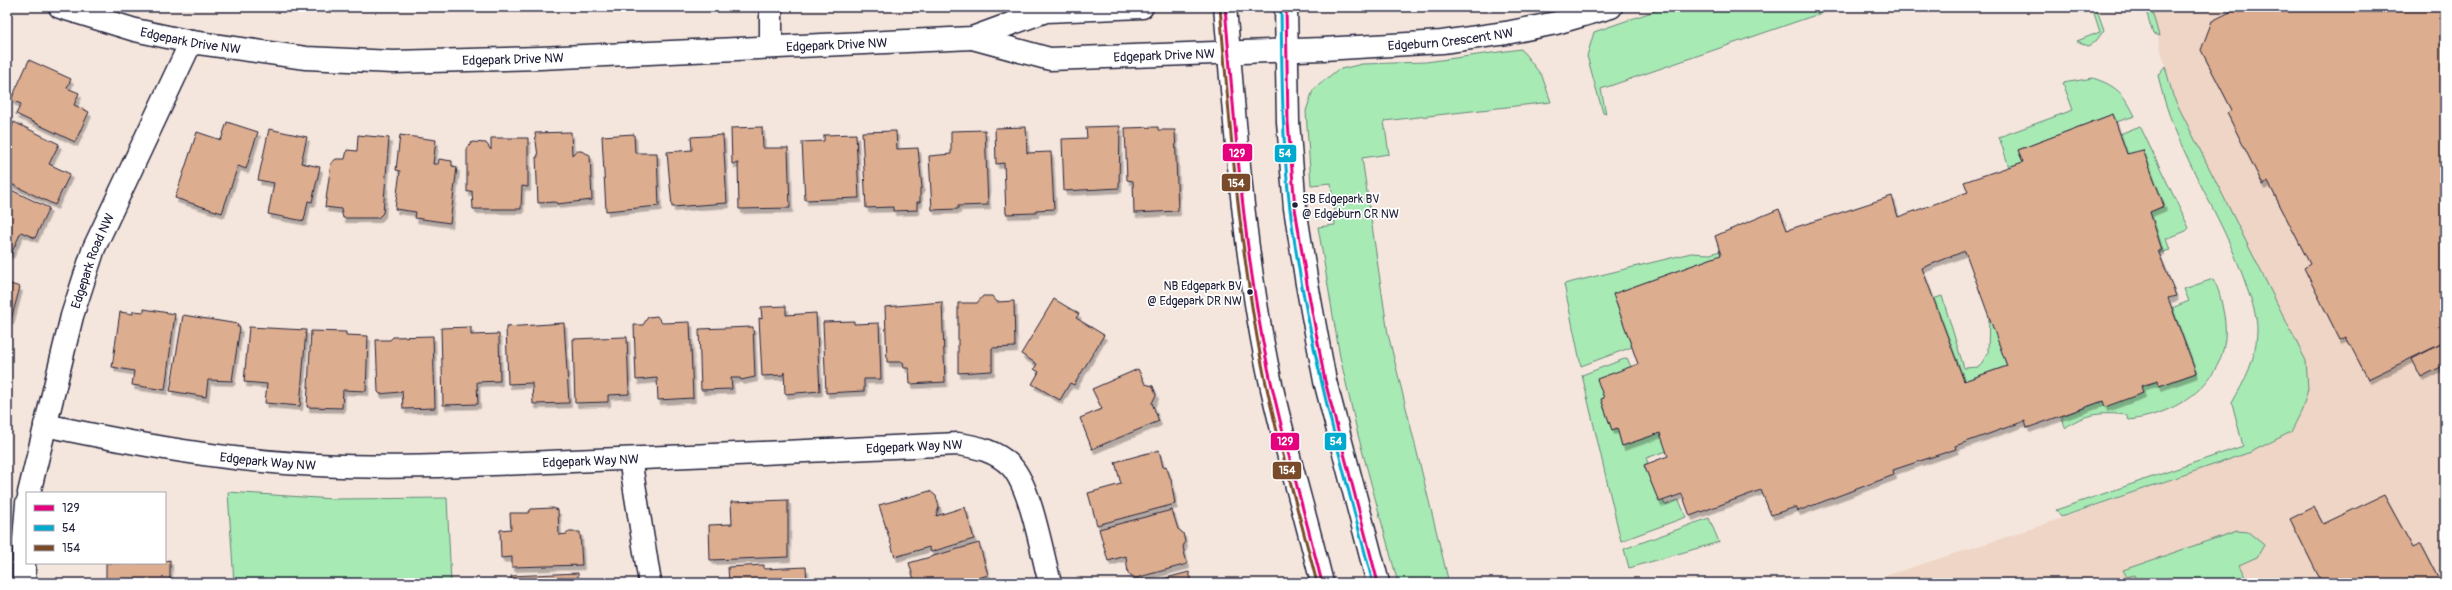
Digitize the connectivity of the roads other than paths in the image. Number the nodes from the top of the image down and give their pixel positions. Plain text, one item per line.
1 (60, 7) edge
2 (771, 7) edge
3 (1142, 7) edge
4 (1225, 7) edge
5 (1286, 7) edge
6 (1611, 7) edge
7 (972, 38) junction
8 (191, 42) junction
9 (770, 47) junction
10 (1287, 50) junction
11 (1229, 52) junction
12 (45, 425) junction
13 (630, 459) junction
14 (29, 492) edge
15 (26, 515) edge
16 (24, 583) edge
17 (650, 583) edge
18 (1050, 583) edge
19 (1322, 583) edge
20 (1378, 583) edge

1 - 8 street, Edgepark Drive NW
2 - 9 street
3 - 7 street, Edgepark Drive NW
4 - 11 street
5 - 10 street
6 - 10 street, Edgeburn Crescent NW
7 - 9 street, Edgepark Drive NW
7 - 11 street, Edgepark Drive NW
8 - 9 street, Edgepark Drive NW
8 - 12 street, Edgepark Road NW
10 - 11 street, Edgepark Drive NW
10 - 20 street
11 - 19 street
12 - 13 street, Edgepark Way NW
12 - 14 street, Edgepark Road NW
13 - 17 street
13 - 18 street, Edgepark Way NW
15 - 16 street

